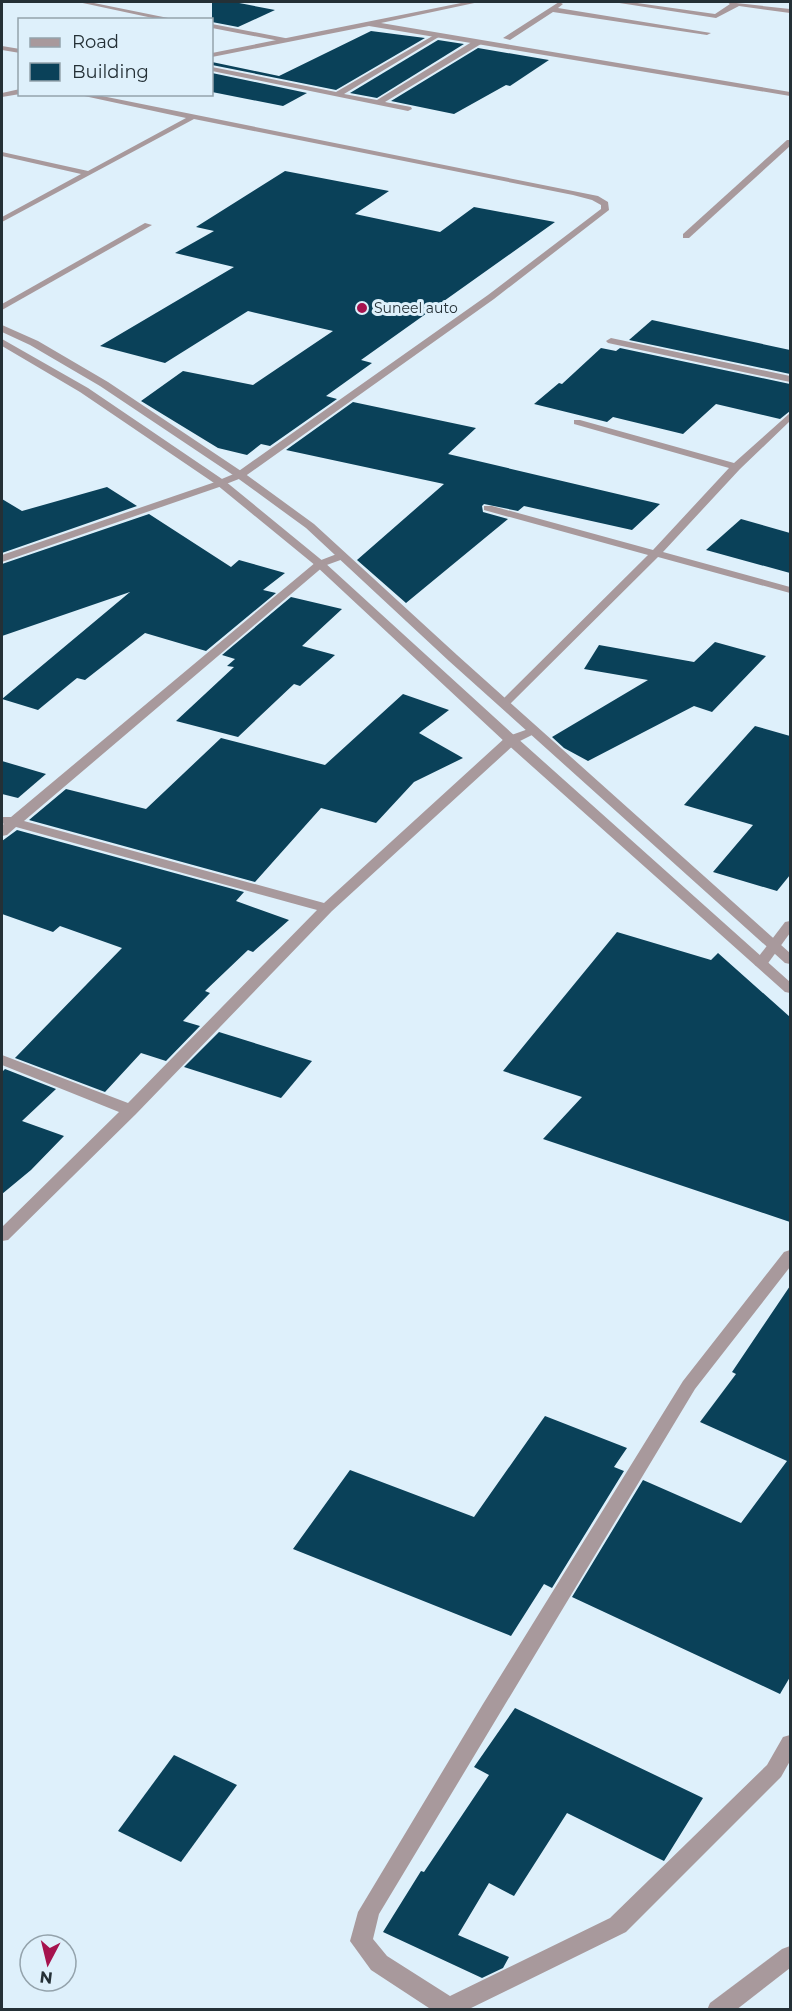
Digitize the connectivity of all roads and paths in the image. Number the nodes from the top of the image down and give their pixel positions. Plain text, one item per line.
1 (81, 2) edge
2 (476, 2) edge
3 (563, 2) edge
4 (617, 2) edge
5 (734, 2) edge
6 (551, 9) junction
7 (790, 11) edge
8 (165, 18) edge
9 (395, 19) junction
10 (371, 24) junction
11 (213, 26) edge
12 (707, 33) dead end
13 (438, 35) junction
14 (507, 38) junction
15 (285, 40) junction
16 (478, 42) junction
17 (2, 48) edge
18 (18, 51) edge
19 (213, 55) edge
20 (213, 69) edge
21 (790, 87) edge
22 (18, 91) edge
23 (790, 94) edge
24 (2, 95) edge
25 (336, 95) junction
26 (88, 96) edge
27 (378, 103) junction
28 (408, 109) dead end
29 (193, 117) junction
30 (790, 142) edge
31 (2, 154) edge
32 (88, 173) junction
33 (2, 220) edge
34 (148, 225) dead end
35 (686, 236) dead end
36 (2, 307) edge
37 (2, 328) edge
38 (611, 340) dead end
39 (2, 342) edge
40 (790, 379) edge
41 (104, 384) junction
42 (84, 390) junction
43 (790, 416) edge
44 (577, 422) dead end
45 (736, 467) junction
46 (240, 475) junction
47 (221, 483) junction
48 (488, 508) dead end
49 (657, 552) junction
50 (342, 556) junction
51 (2, 559) edge
52 (320, 564) junction
53 (790, 590) edge
54 (504, 704) junction
55 (534, 730) junction
56 (511, 740) junction
57 (632, 818) junction
58 (8, 821) edge
59 (608, 826) junction
60 (2, 832) edge
61 (327, 908) junction
62 (790, 925) edge
63 (774, 945) junction
64 (790, 960) edge
65 (761, 963) junction
66 (790, 988) edge
67 (2, 1060) edge
68 (130, 1110) junction
69 (2, 1236) edge
70 (790, 1256) edge
71 (790, 1743) edge
72 (790, 1956) edge
73 (446, 2008) edge
74 (718, 2010) edge

1 - 8 lane
2 - 9 street
3 - 6 street
4 - 5 street
5 - 7 street
6 - 12 street
6 - 14 street
9 - 10 street
9 - 14 street
10 - 13 street
10 - 15 street
11 - 15 lane
13 - 16 street
13 - 25 lane
14 - 21 street
15 - 19 street
16 - 23 street
16 - 27 lane
17 - 18 lane
20 - 25 lane
22 - 24 street
25 - 27 lane
26 - 29 lane
27 - 28 lane
29 - 32 lane
29 - 46 lane
30 - 35 lane
31 - 32 lane
32 - 33 lane
34 - 36 lane
37 - 41 street
38 - 40 lane
39 - 42 street
41 - 42 street
41 - 46 street
42 - 47 street
43 - 45 lane
44 - 45 lane
45 - 49 lane
46 - 47 lane
46 - 50 street
47 - 51 street
47 - 52 street
48 - 49 lane
49 - 53 lane
49 - 54 lane
50 - 52 street
50 - 54 street
52 - 56 street
52 - 58 street
54 - 55 street
55 - 56 street
55 - 57 street
56 - 59 street
56 - 61 street
57 - 59 street
57 - 63 street
58 - 60 street
58 - 61 street
59 - 65 street
61 - 68 street
62 - 63 lane
63 - 64 street
63 - 65 lane
65 - 66 street
67 - 68 street
68 - 69 street
70 - 73 street
71 - 73 street
72 - 74 street

